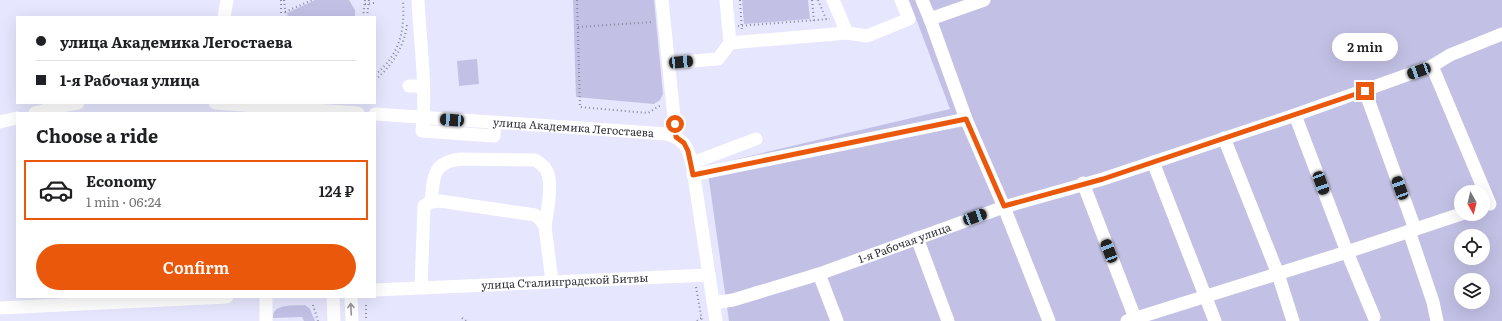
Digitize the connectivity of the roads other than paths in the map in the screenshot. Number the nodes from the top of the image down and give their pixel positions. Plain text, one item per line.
1 (226, 0) edge
2 (412, 0) edge
3 (662, 0) edge
4 (726, 0) edge
5 (833, 0) edge
6 (901, 0) edge
7 (922, 0) edge
8 (984, 0) edge
9 (224, 16) edge
10 (930, 19) junction
11 (847, 33) junction
12 (1502, 34) edge
13 (730, 43) junction
14 (668, 63) junction
15 (1432, 66) junction
16 (409, 86) dead end
17 (423, 86) junction
18 (1365, 91) junction
19 (72, 104) edge
20 (227, 104) edge
21 (39, 112) edge
22 (324, 112) edge
23 (338, 112) edge
24 (376, 114) edge
25 (1295, 115) junction
26 (16, 118) edge
27 (423, 118) junction
28 (966, 119) junction
29 (0, 122) edge
30 (676, 137) junction
31 (1224, 138) junction
32 (756, 139) dead end
33 (1153, 162) junction
34 (692, 169) junction
35 (1083, 183) junction
36 (431, 202) junction
37 (1004, 206) junction
38 (1492, 206) edge
39 (1454, 216) edge
40 (545, 227) junction
41 (1412, 230) junction
42 (917, 238) junction
43 (1346, 252) junction
44 (819, 274) junction
45 (1278, 274) junction
46 (709, 275) junction
47 (552, 281) junction
48 (421, 288) junction
49 (376, 290) edge
50 (1206, 296) junction
51 (187, 298) edge
52 (266, 298) edge
53 (333, 298) edge
54 (351, 298) edge
55 (64, 301) edge
56 (713, 303) junction
57 (0, 308) edge
58 (1374, 317) dead end
59 (1131, 320) edge
60 (266, 321) edge
61 (334, 321) edge
62 (352, 321) edge
63 (716, 321) edge
64 (837, 321) edge
65 (948, 321) edge
66 (1049, 321) edge
67 (1215, 321) edge
68 (1293, 321) edge
69 (1437, 321) edge

1 - 9 street
2 - 17 street
3 - 14 street
4 - 13 street
5 - 11 street
6 - 11 street
7 - 10 street
8 - 10 street
10 - 28 street
11 - 13 street
12 - 15 street, 1-я Рабочая улица
13 - 14 street
14 - 30 street
15 - 18 street, 1-я Рабочая улица
15 - 38 street
16 - 17 street
17 - 27 street
18 - 25 street, 1-я Рабочая улица
18 - 41 street
19 - 21 street
20 - 22 street
22 - 23 street
24 - 27 street, улица Академика Легостаева
25 - 31 street, 1-я Рабочая улица
25 - 43 street
26 - 29 street
27 - 30 street, улица Академика Легостаева
28 - 34 street
28 - 37 street
30 - 34 street
31 - 33 street, 1-я Рабочая улица
31 - 45 street
32 - 34 street
33 - 35 street, 1-я Рабочая улица
33 - 50 street
34 - 46 street
35 - 37 street, 1-я Рабочая улица
35 - 59 street
36 - 40 street
36 - 40 street
36 - 48 street
37 - 42 street, 1-я Рабочая улица
37 - 66 street
39 - 41 street
40 - 47 street
41 - 43 street
41 - 69 street
42 - 44 street, 1-я Рабочая улица
42 - 65 street
43 - 45 street
43 - 58 street
44 - 56 street, 1-я Рабочая улица
44 - 64 street
45 - 50 street
45 - 68 street
46 - 47 street, улица Сталинградской Битвы
46 - 56 street
47 - 48 street, улица Сталинградской Битвы
48 - 49 street, улица Сталинградской Битвы
50 - 59 street
50 - 67 street
51 - 55 street
52 - 60 street
53 - 61 street
62 -> 54 street
55 - 57 street
56 - 63 street

